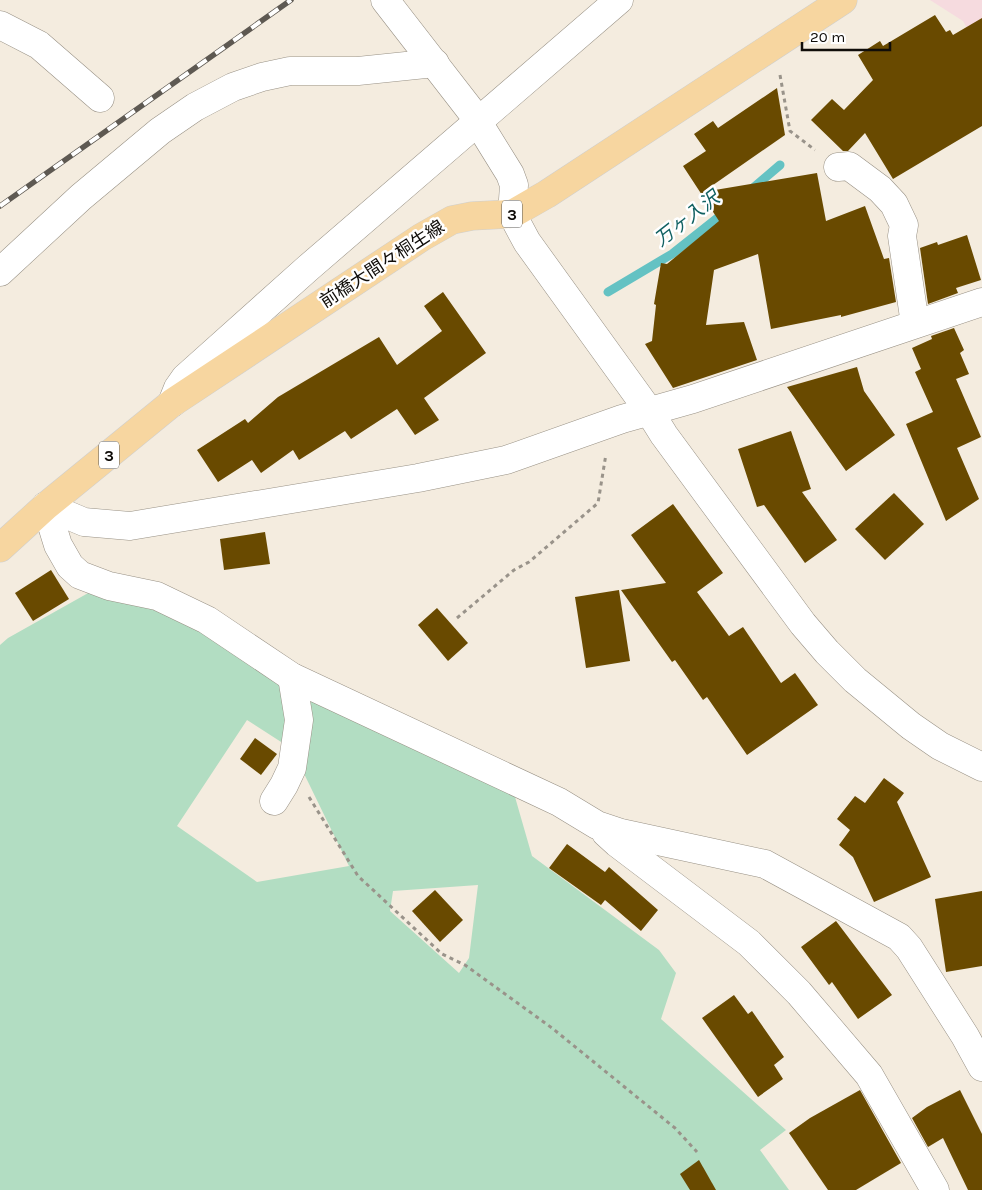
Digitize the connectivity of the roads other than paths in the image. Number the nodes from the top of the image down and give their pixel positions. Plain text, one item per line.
1 (386, 0) edge
2 (619, 0) edge
3 (843, 0) edge
4 (0, 25) edge
5 (435, 63) junction
6 (100, 98) dead end
7 (478, 122) junction
8 (838, 167) road end
9 (512, 214) junction
10 (0, 272) edge
11 (982, 302) edge
12 (915, 324) junction
13 (172, 403) junction
14 (649, 411) junction
15 (46, 506) junction
16 (0, 548) edge
17 (292, 677) junction
18 (982, 768) edge
19 (274, 802) dead end
20 (597, 825) junction
21 (982, 1067) edge
22 (935, 1190) edge

1 - 5 street
2 - 7 street
3 - 9 main road, 前橋大間々桐生線 / 3
4 - 6 street
5 - 7 street
5 - 10 street
7 - 9 street
7 - 13 street
8 - 12 street
9 - 13 main road, 前橋大間々桐生線 / 3
9 - 14 street
11 - 12 street
12 - 14 street
13 - 15 main road, 前橋大間々桐生線 / 3
14 - 15 street
14 - 18 street
15 - 16 main road, 前橋大間々桐生線 / 3
15 - 17 street
17 - 19 street
17 - 20 street
20 - 21 street
20 - 22 street

